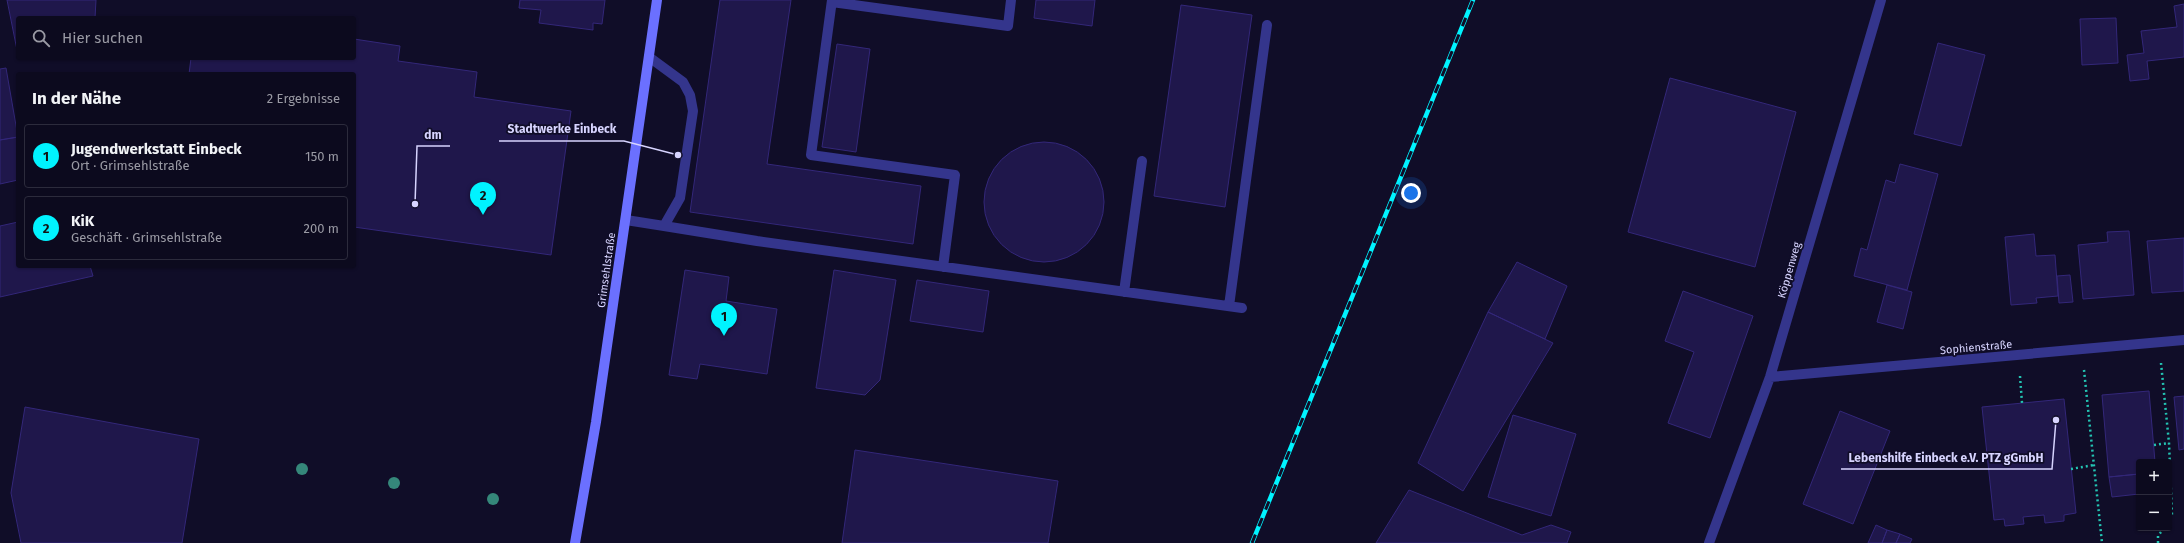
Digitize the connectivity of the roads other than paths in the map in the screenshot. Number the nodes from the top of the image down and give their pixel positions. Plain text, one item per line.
1 (657, 0) edge
2 (1011, 0) edge
3 (1881, 0) edge
4 (832, 1) edge
5 (1267, 25) dead end
6 (649, 56) junction
7 (1142, 161) dead end
8 (626, 220) junction
9 (664, 226) junction
10 (943, 267) junction
11 (1124, 292) junction
12 (1229, 306) junction
13 (1242, 308) dead end
14 (2184, 340) edge
15 (1770, 377) junction
16 (575, 543) edge
17 (1710, 543) edge

1 - 6 main road, Grimsehlstraße
2 - 4 street
3 - 15 street, Köppenweg
4 - 10 street
5 - 12 street
6 - 8 main road, Grimsehlstraße
6 - 9 street
7 - 11 street
8 - 9 street
8 - 16 main road, Grimsehlstraße
9 - 10 street
10 - 11 street
11 - 12 street
12 - 13 street
14 - 15 street, Sophienstraße
15 - 17 street, Köppenweg

